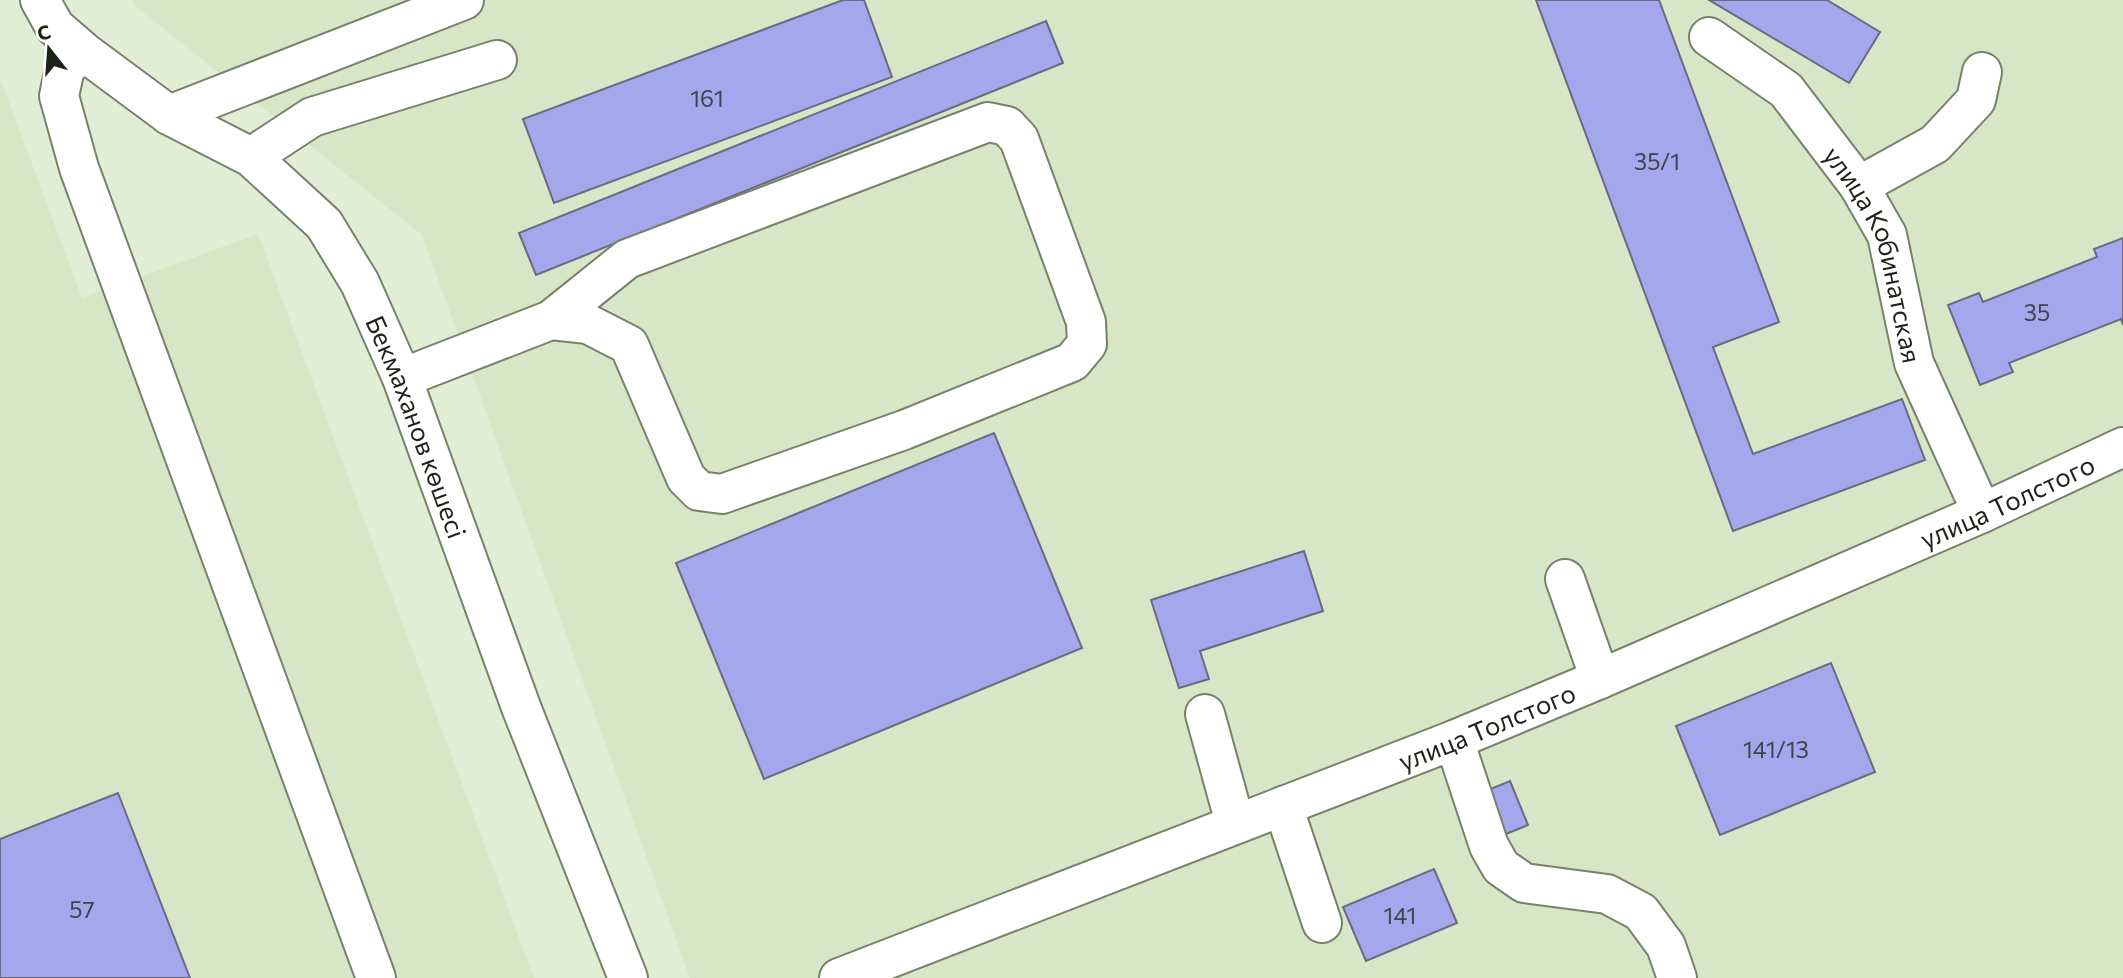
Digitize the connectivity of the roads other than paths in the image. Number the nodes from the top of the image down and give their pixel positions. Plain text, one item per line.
1 (40, 0) edge
2 (464, 0) edge
3 (1709, 37) dead end
4 (84, 51) junction
5 (497, 60) dead end
6 (1982, 72) dead end
7 (169, 115) junction
8 (251, 157) junction
9 (1859, 186) junction
10 (551, 320) junction
11 (402, 378) junction
12 (2123, 447) edge
13 (1982, 513) junction
14 (1565, 579) dead end
15 (1600, 680) junction
16 (1205, 714) dead end
17 (1454, 740) junction
18 (1283, 806) junction
19 (1235, 823) junction
20 (1321, 923) dead end
21 (376, 978) edge
22 (628, 978) edge
23 (839, 978) edge
24 (1677, 978) edge

1 - 4 street, Бекмаханов көшесі
2 - 7 street
3 - 9 street, улица Кобинатская
4 - 7 street, Бекмаханов көшесі
4 - 21 street
5 - 8 street
6 - 9 street
7 - 8 street, Бекмаханов көшесі
8 - 11 street, Бекмаханов көшесі
9 - 13 street, улица Кобинатская
10 - 10 street
10 - 11 street
11 - 22 street, Бекмаханов көшесі
12 - 13 street, улица Толстого
13 - 15 street, улица Толстого
14 - 15 street
15 - 17 street, улица Толстого
16 - 19 street
17 - 18 street, улица Толстого
17 - 24 street
18 - 19 street, улица Толстого
18 - 20 street
19 - 23 street, улица Толстого

